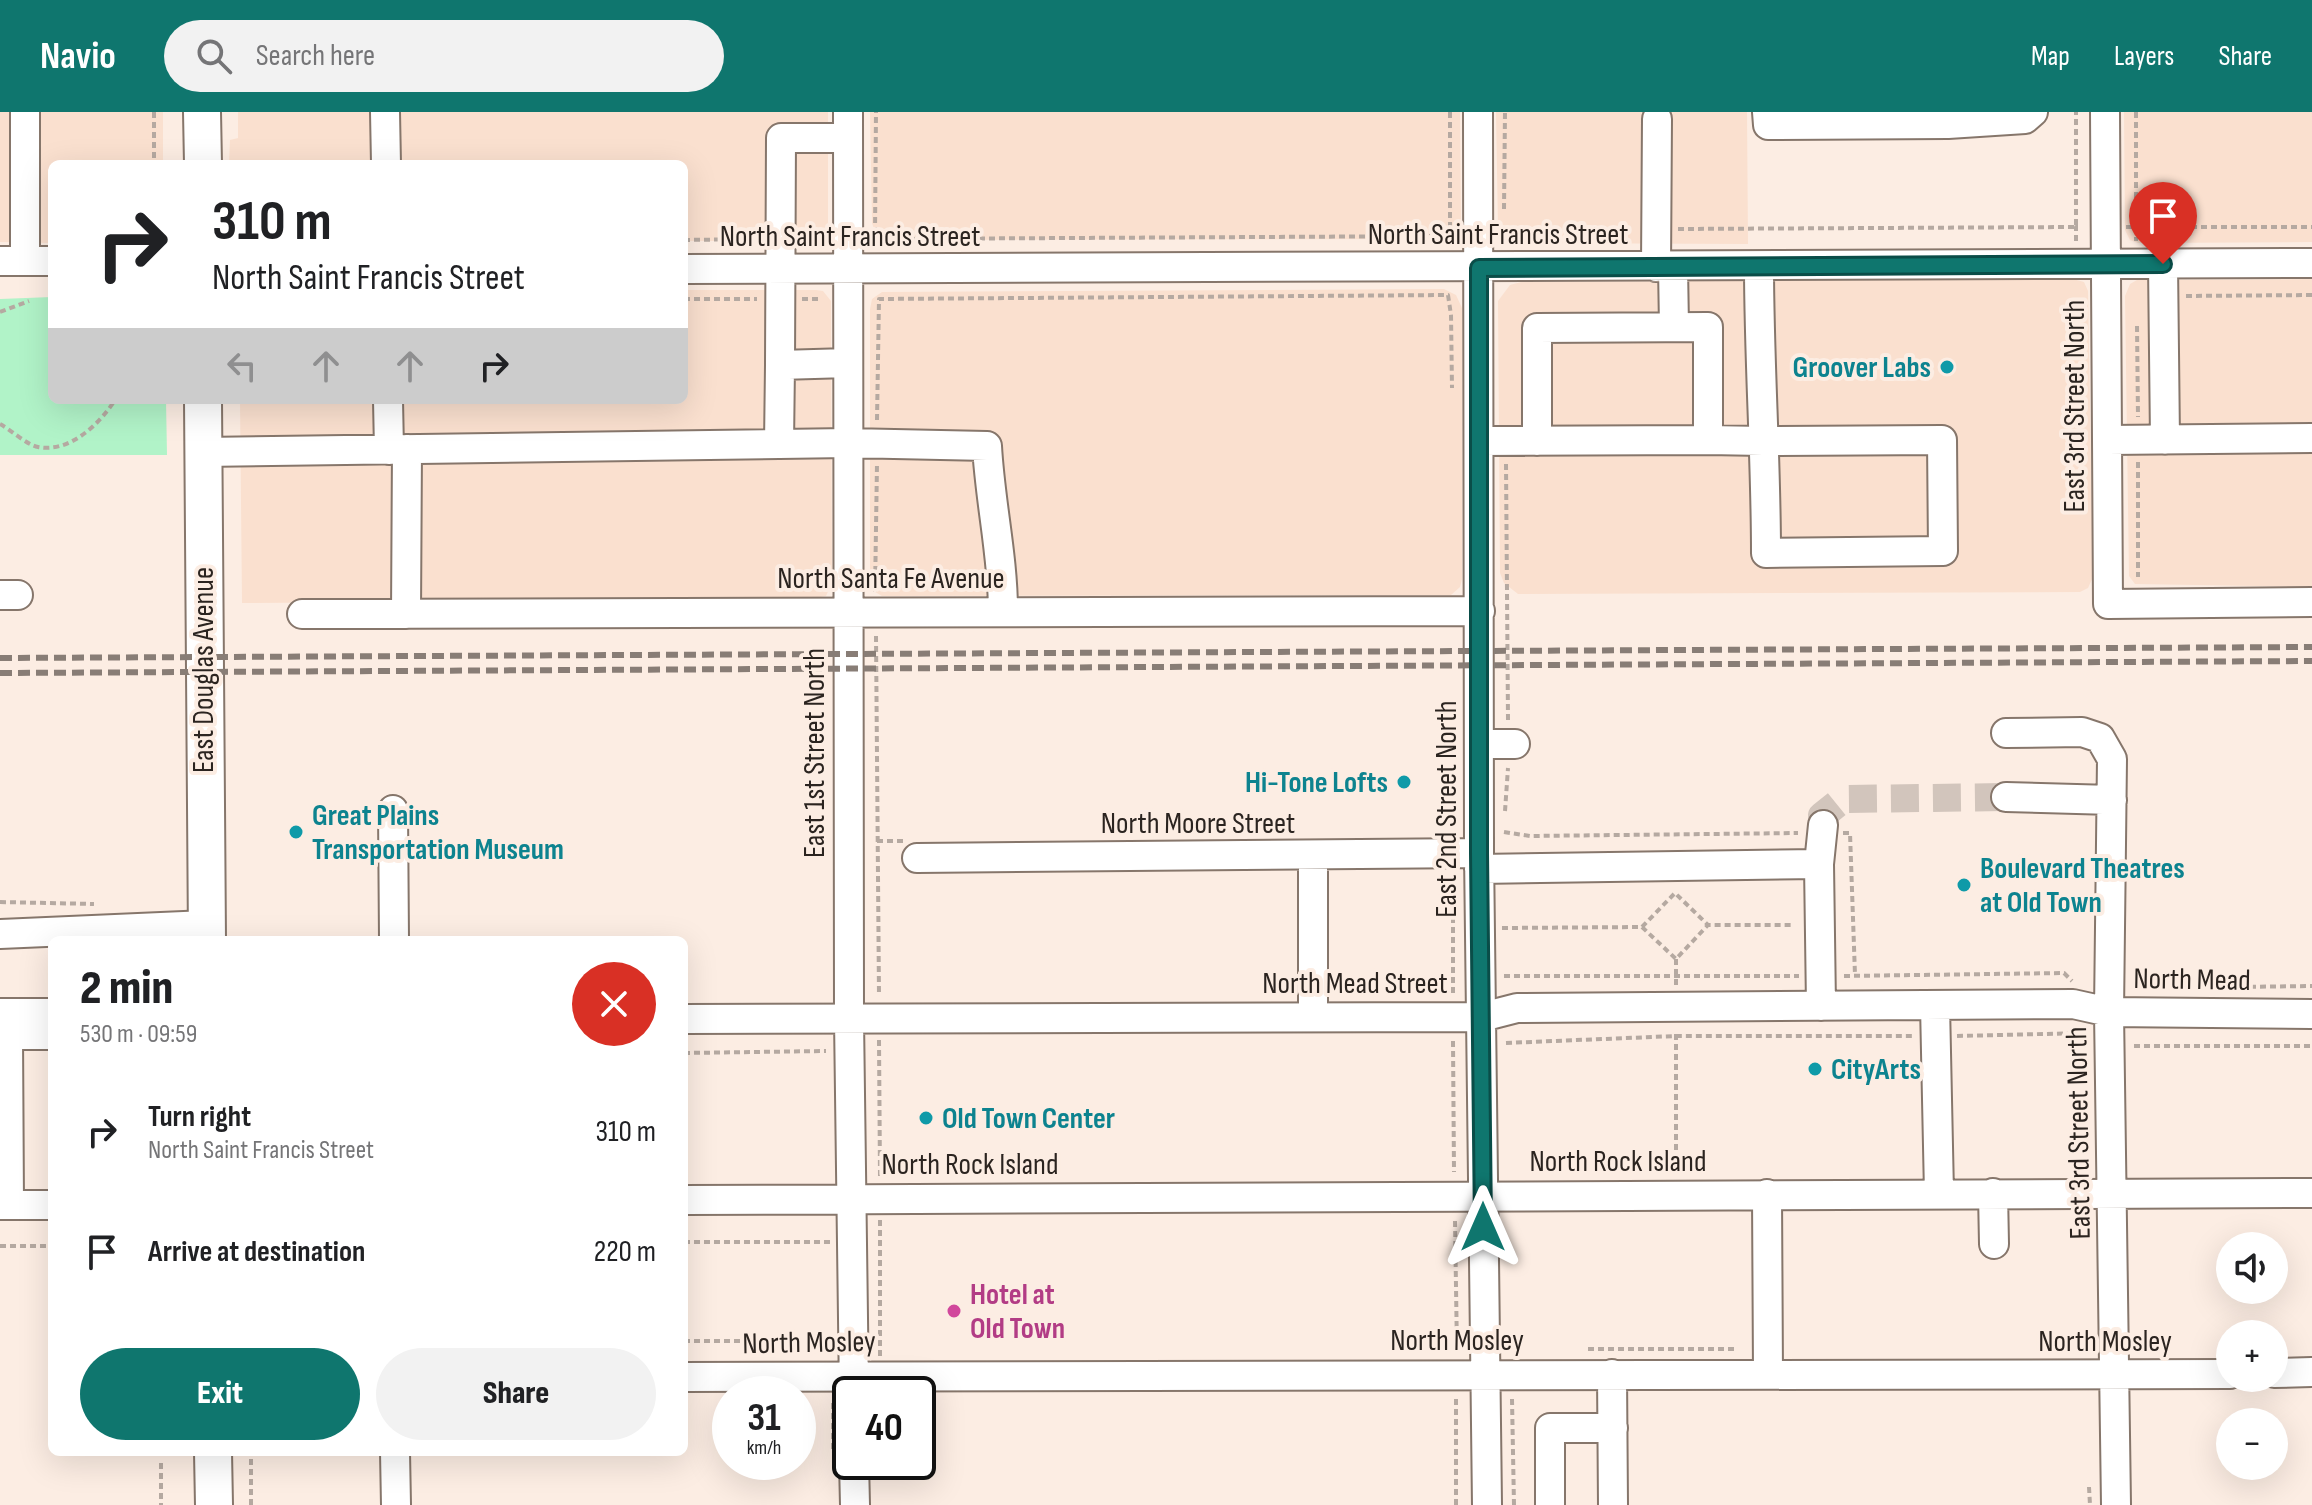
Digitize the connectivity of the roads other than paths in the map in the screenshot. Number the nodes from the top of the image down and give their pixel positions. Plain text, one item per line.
1 (25, 112) edge
2 (202, 112) edge
3 (385, 112) edge
4 (1478, 112) edge
5 (1767, 112) edge
6 (2033, 112) edge
7 (2105, 112) edge
8 (1657, 119) dead end
9 (848, 125) edge
10 (203, 160) edge
11 (386, 160) edge
12 (26, 261) edge
13 (2312, 263) edge
14 (2163, 264) junction
15 (2106, 265) junction
16 (1759, 266) junction
17 (1664, 267) junction
18 (1479, 268) junction
19 (688, 269) edge
20 (780, 270) junction
21 (848, 270) junction
22 (1674, 327) junction
23 (848, 363) junction
24 (780, 365) junction
25 (203, 404) edge
26 (389, 404) edge
27 (2312, 438) edge
28 (1708, 440) junction
29 (2108, 440) junction
30 (2165, 440) junction
31 (1492, 441) junction
32 (1537, 441) junction
33 (1763, 441) junction
34 (848, 443) junction
35 (779, 444) junction
36 (398, 449) junction
37 (202, 452) junction
38 (2312, 602) edge
39 (862, 611) junction
40 (1003, 611) junction
41 (1480, 611) junction
42 (302, 614) dead end
43 (406, 614) junction
44 (2006, 733) dead end
45 (2006, 797) tunnel mouth
46 (2112, 800) junction
47 (393, 810) dead end
48 (1822, 829) tunnel mouth
49 (1313, 856) junction
50 (917, 858) dead end
51 (1486, 863) junction
52 (1819, 864) junction
53 (207, 933) edge
54 (0, 934) edge
55 (394, 936) edge
56 (1935, 1005) junction
57 (1821, 1006) junction
58 (2088, 1007) junction
59 (48, 1014) edge
60 (1492, 1014) junction
61 (2312, 1014) edge
62 (1313, 1017) junction
63 (688, 1019) edge
64 (849, 1019) junction
65 (3, 1028) edge
66 (48, 1034) edge
67 (48, 1188) edge
68 (2114, 1192) junction
69 (1939, 1193) junction
70 (1993, 1193) junction
71 (2312, 1193) edge
72 (1767, 1194) junction
73 (1483, 1196) junction
74 (6, 1199) edge
75 (866, 1199) junction
76 (688, 1200) edge
77 (48, 1204) edge
78 (1994, 1244) dead end
79 (2312, 1372) edge
80 (2288, 1373) edge
81 (1498, 1374) junction
82 (1612, 1374) junction
83 (1768, 1374) junction
84 (2216, 1374) edge
85 (862, 1376) edge
86 (2115, 1376) junction
87 (688, 1377) edge
88 (832, 1380) edge
89 (936, 1380) edge
90 (1613, 1428) junction
91 (213, 1456) edge
92 (395, 1456) edge
93 (854, 1480) edge
94 (214, 1505) edge
95 (396, 1505) edge
96 (855, 1505) edge
97 (1487, 1505) edge
98 (1550, 1505) edge
99 (1613, 1505) edge
100 (2116, 1505) edge

1 - 12 street
2 - 10 main road
3 - 11 street
4 - 18 street, East 2nd Street North
5 - 6 street
7 - 15 street, East 3rd Street North
8 - 17 street
9 - 20 street
9 - 21 street, East 1st Street North
13 - 14 street, North Saint Francis Street
14 - 15 street, North Saint Francis Street
14 - 30 street
15 - 16 street, North Saint Francis Street
15 - 29 street, East 3rd Street North
16 - 17 street, North Saint Francis Street
16 - 33 street
17 - 18 street, North Saint Francis Street
17 - 22 street
18 - 21 street, North Saint Francis Street
18 - 31 street, East 2nd Street North
19 - 20 street, North Saint Francis Street
20 - 21 street, North Saint Francis Street
20 - 24 street
21 - 23 street, East 1st Street North
22 - 28 street
22 - 32 street
23 - 24 street
23 - 34 street, East 1st Street North
24 - 35 street
25 - 37 main road, East Douglas Avenue
26 - 36 street
27 - 30 street
28 - 32 street
28 - 33 street
29 - 30 street
29 - 38 street, East 3rd Street North
31 - 32 street
31 - 41 street, East 2nd Street North
33 - 33 street
34 - 35 street
34 - 39 street, East 1st Street North
34 - 40 street
35 - 36 street
36 - 37 street
36 - 43 street
37 - 53 main road, East Douglas Avenue
39 - 40 street, North Santa Fe Avenue
39 - 43 street, North Santa Fe Avenue
39 - 64 street, East 1st Street North
40 - 41 street, North Santa Fe Avenue
41 - 51 street, East 2nd Street North
42 - 43 street, North Santa Fe Avenue
44 - 46 street, East 3rd Street North
45 - 46 street
46 - 58 street, East 3rd Street North
47 - 55 street
48 - 52 street
49 - 50 street, North Moore Street
49 - 51 street, North Moore Street
49 - 62 street
51 - 52 street, North Moore Street
51 - 60 street, East 2nd Street North
52 - 57 street
53 - 54 street
56 - 57 street, North Mead Street
56 - 58 street, North Mead Street
56 - 69 street
57 - 60 street, North Mead Street
58 - 61 street, North Mead
58 - 68 street, East 3rd Street North
59 - 65 street
60 - 62 street, North Mead Street
60 - 73 street, East 2nd Street North
62 - 64 street, North Mead Street
63 - 64 street, North Mead Street
64 - 75 street, East 1st Street North
65 - 66 street
65 - 74 street
67 - 74 street
68 - 70 street, North Rock Island
68 - 71 street, North Rock Island
68 - 86 street, East 3rd Street North
69 - 70 street, North Rock Island
69 - 72 street, North Rock Island
70 - 78 street
72 - 73 street, North Rock Island
72 - 83 street
73 - 75 street, North Rock Island
73 - 81 street, East 2nd Street North
74 - 77 street
75 - 76 street, North Rock Island
75 - 85 street, East 1st Street North
79 - 80 street
81 - 82 street, North Mosley
81 - 89 street, North Mosley
81 - 97 street, East 2nd Street North
82 - 83 street, North Mosley
82 - 90 street
83 - 86 street, North Mosley
84 - 86 street, North Mosley
86 - 100 street, East 3rd Street North
87 - 88 street, North Mosley
90 - 98 street
90 - 99 street
91 - 94 main road
92 - 95 street
93 - 96 street

